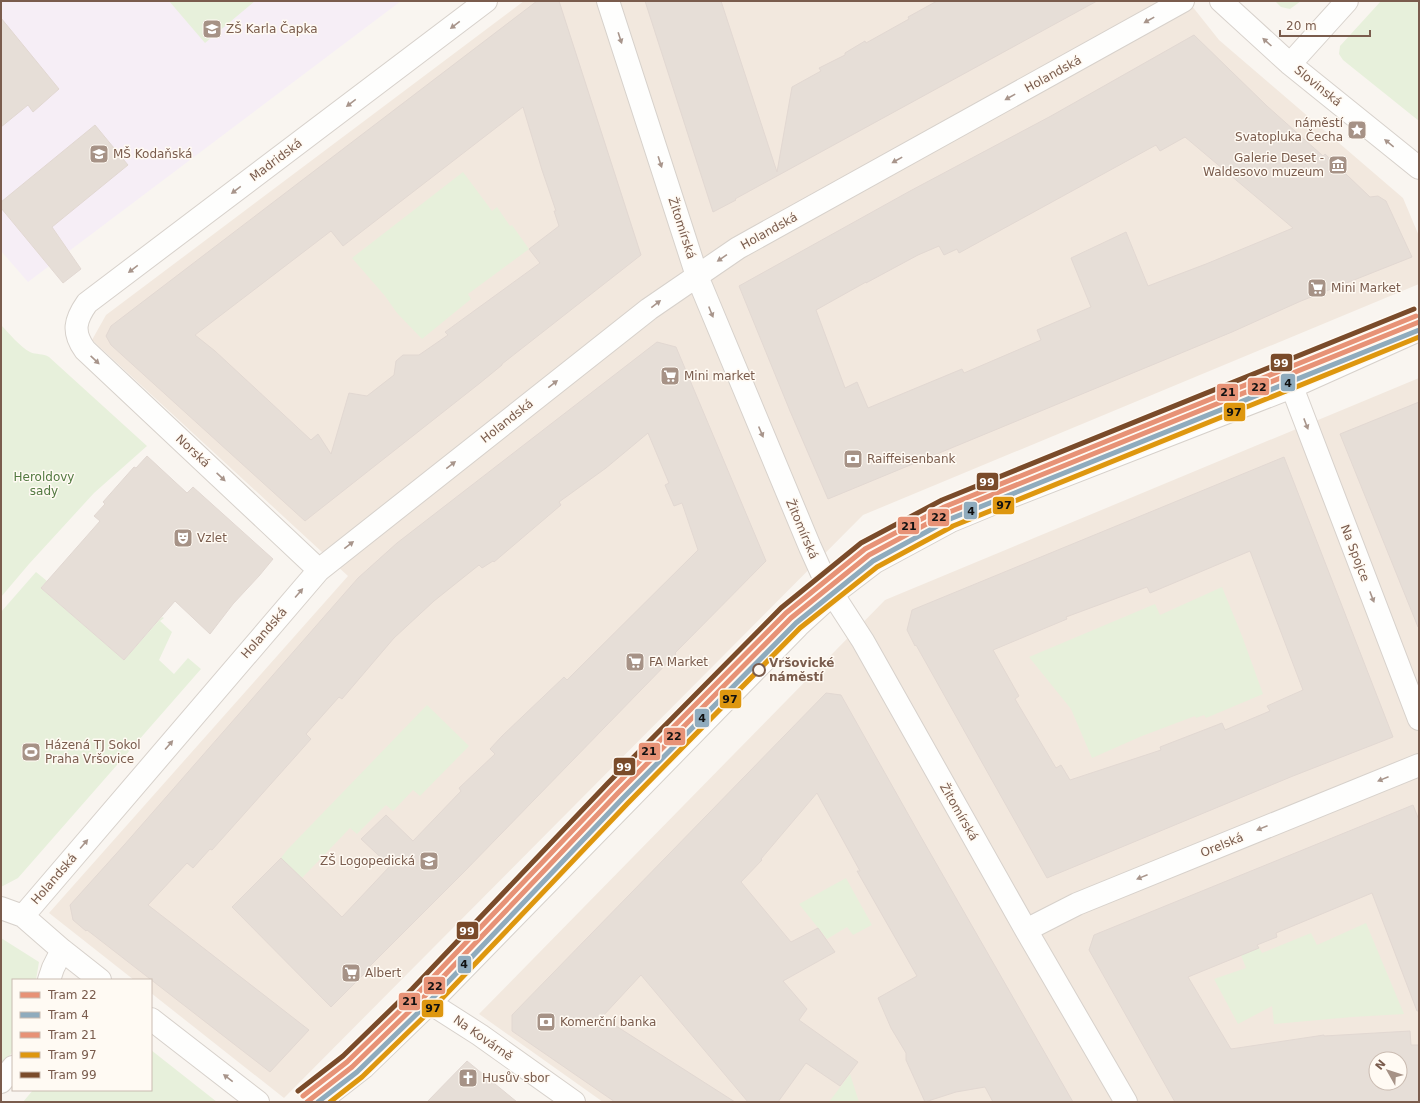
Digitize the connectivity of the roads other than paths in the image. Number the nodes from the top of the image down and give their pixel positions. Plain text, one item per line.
1 (486, 1) edge
2 (608, 1) edge
3 (1182, 1) edge
4 (1221, 1) edge
5 (1348, 1) edge
6 (1290, 64) junction
7 (1419, 168) edge
8 (697, 276) junction
9 (76, 327) joint
10 (1419, 330) edge
11 (1292, 387) junction
12 (319, 570) junction
13 (833, 594) junction
14 (1419, 719) edge
15 (1419, 765) edge
16 (1, 908) edge
17 (23, 916) junction
18 (1026, 930) junction
19 (62, 950) junction
20 (49, 979) edge
21 (99, 979) edge
22 (430, 1003) junction
23 (152, 1020) edge
24 (12, 1068) edge
25 (1, 1082) edge
26 (258, 1102) edge
27 (319, 1102) edge
28 (574, 1102) edge
29 (1126, 1102) edge

1 -> 9 street, Madridská
2 -> 8 street, Žitomírská
3 -> 8 street, Holandská
6 -> 4 street, Slovinská
5 - 6 street
7 -> 6 street, Slovinská
12 -> 8 street, Holandská
8 -> 13 street, Žitomírská
9 -> 12 street, Norská
10 - 11 street
11 - 13 street
11 -> 14 street, Na Spojce
17 -> 12 street, Holandská
13 - 18 street, Žitomírská
13 - 22 street
15 -> 18 street, Orelská
16 - 17 street
17 - 19 street, Holandská
18 - 29 street, Žitomírská
19 - 20 street
19 - 21 street, Holandská
22 - 27 street
22 - 28 street, Na Kovárně
26 -> 23 street
24 - 25 street

